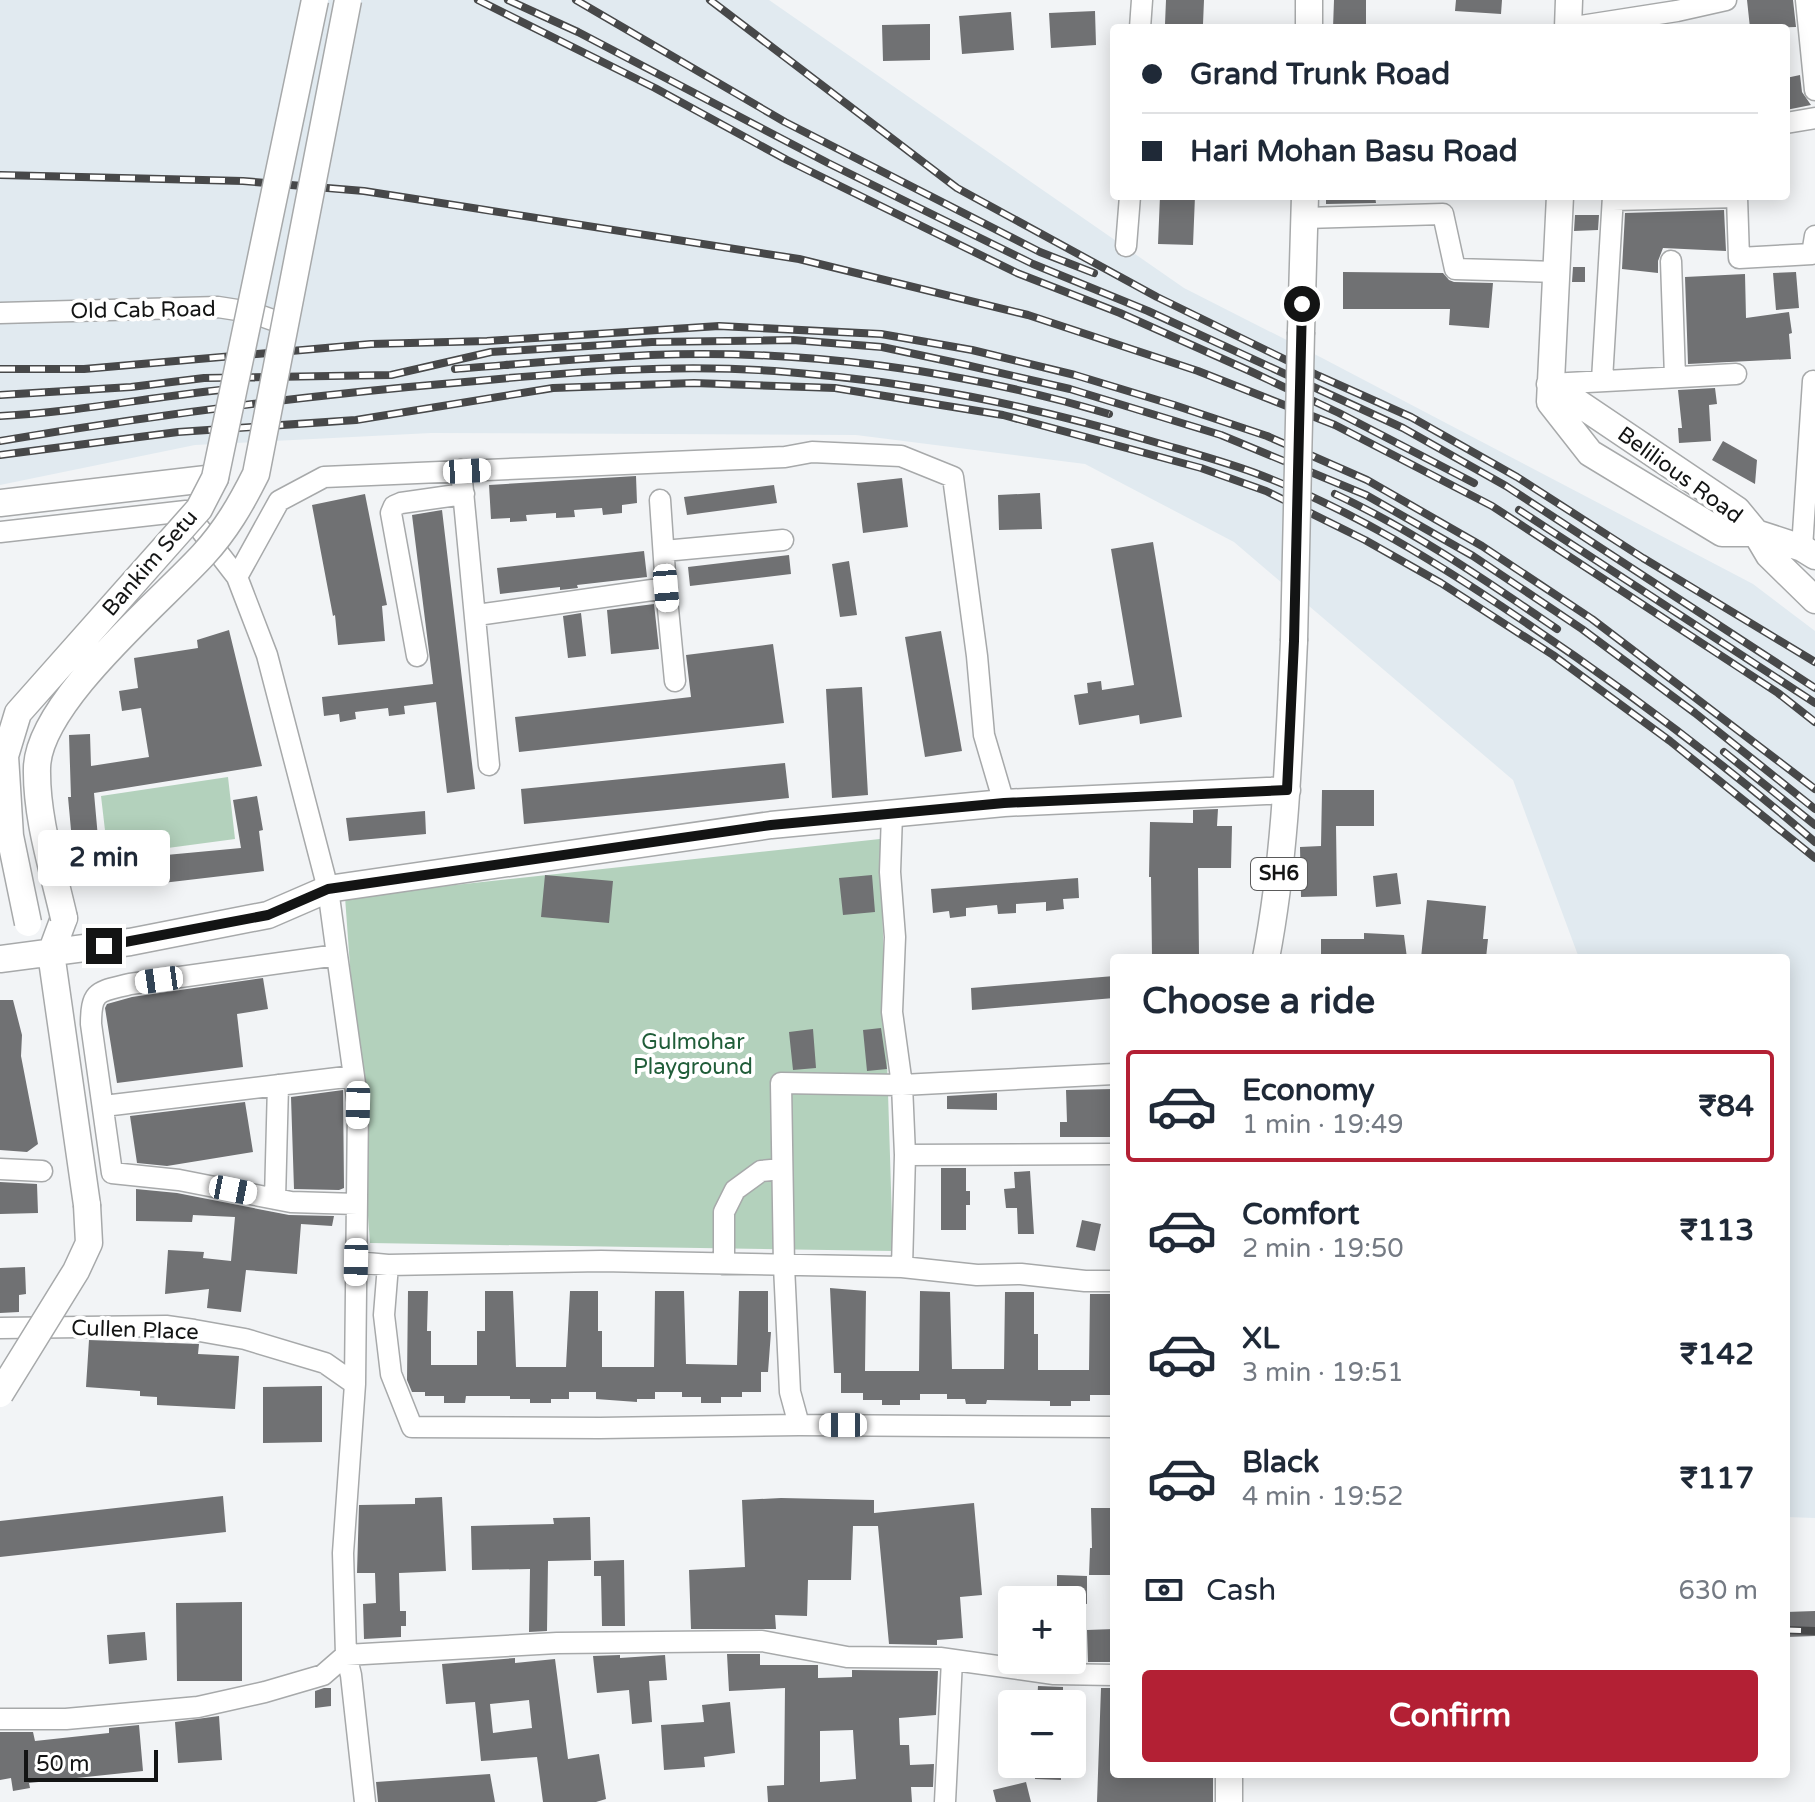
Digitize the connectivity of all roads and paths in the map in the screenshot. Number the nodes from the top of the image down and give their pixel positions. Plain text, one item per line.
1 (315, 0) edge
2 (348, 0) edge
3 (1142, 0) edge
4 (1309, 0) edge
5 (1569, 0) edge
6 (1726, 0) edge
7 (1806, 0) edge
8 (1140, 24) edge
9 (1309, 24) edge
10 (1568, 24) edge
11 (1594, 24) edge
12 (1815, 90) edge
13 (1815, 118) edge
14 (1790, 122) edge
15 (1130, 200) edge
16 (1560, 200) edge
17 (1613, 200) edge
18 (1737, 200) edge
19 (1305, 207) edge
20 (1815, 236) edge
21 (1126, 246) dead end
22 (1671, 261) dead end
23 (1556, 272) junction
24 (250, 312) junction
25 (0, 313) edge
26 (284, 324) junction
27 (1736, 374) dead end
28 (1675, 377) junction
29 (1602, 380) junction
30 (1813, 381) dead end
31 (1550, 384) junction
32 (461, 470) junction
33 (215, 478) junction
34 (464, 494) junction
35 (660, 500) dead end
36 (0, 503) edge
37 (0, 532) edge
38 (1756, 533) junction
39 (783, 540) dead end
40 (664, 551) junction
41 (1809, 552) edge
42 (237, 577) junction
43 (666, 588) junction
44 (1815, 600) edge
45 (477, 615) junction
46 (417, 656) dead end
47 (675, 681) dead end
48 (489, 765) dead end
49 (1287, 790) junction
50 (1004, 803) junction
51 (892, 814) junction
52 (328, 889) junction
53 (51, 953) junction
54 (1267, 954) edge
55 (337, 955) junction
56 (0, 959) edge
57 (1110, 1074) edge
58 (354, 1076) junction
59 (278, 1085) junction
60 (902, 1085) junction
61 (104, 1106) junction
62 (1110, 1154) edge
63 (905, 1155) junction
64 (0, 1169) edge
65 (782, 1169) junction
66 (42, 1171) dead end
67 (275, 1199) junction
68 (357, 1204) junction
69 (356, 1262) junction
70 (724, 1264) junction
71 (388, 1265) junction
72 (784, 1266) junction
73 (902, 1267) junction
74 (1110, 1281) edge
75 (0, 1328) edge
76 (355, 1384) junction
77 (0, 1394) edge
78 (799, 1425) junction
79 (1110, 1427) edge
80 (346, 1655) junction
81 (952, 1660) junction
82 (1110, 1675) edge
83 (0, 1719) edge
84 (1229, 1778) edge
85 (365, 1802) edge
86 (945, 1802) edge
87 (1229, 1802) edge

1 - 24 main road, Bankim Setu, bridge
2 - 26 main road, Bankim Setu, bridge
3 - 8 street
4 - 9 main road
5 - 10 main road
6 - 11 street
7 - 12 street
13 - 14 street
15 - 21 street
16 - 23 main road
17 - 29 street
18 - 20 street
19 - 23 street
19 - 49 main road, SH6, bridge
22 - 28 street
23 - 31 main road
24 - 25 street, Old Cab Road
24 - 26 street, Old Cab Road
24 - 33 main road, Bankim Setu, bridge
26 - 53 main road, Bankim Setu, bridge
27 - 28 street
28 - 29 street
29 - 31 street
30 - 41 street
31 - 38 main road, Belilious Road
32 - 34 street
32 - 42 street
32 - 50 street
33 - 36 main road
33 - 53 main road, Bankim Setu, bridge
34 - 45 street
34 - 46 street
35 - 40 street
37 - 42 street
38 - 41 main road, Belilious Road
38 - 44 main road
39 - 40 street
40 - 43 street
42 - 52 street
43 - 45 street
43 - 47 street
45 - 48 street
49 - 50 main road
49 - 54 main road, SH6
50 - 51 main road
51 - 52 main road
51 - 60 street
52 - 53 main road
52 - 55 street
53 - 56 main road
53 - 77 main road, bridge
55 - 58 street
55 - 61 street
57 - 60 street
58 - 59 street
58 - 68 street
59 - 61 street
59 - 67 street
60 - 63 street
60 - 65 street
61 - 67 street
62 - 63 street
63 - 73 street
64 - 66 street
65 - 70 street
65 - 72 street
67 - 68 street
68 - 69 street
69 - 71 street
69 - 76 street
70 - 71 street
70 - 72 street
71 - 78 street
72 - 73 street
72 - 78 street
73 - 74 street
75 - 76 street, Cullen Place
76 - 80 street
78 - 79 street
80 - 81 street
80 - 83 street
80 - 85 street
81 - 82 street
81 - 86 street
84 - 87 main road

